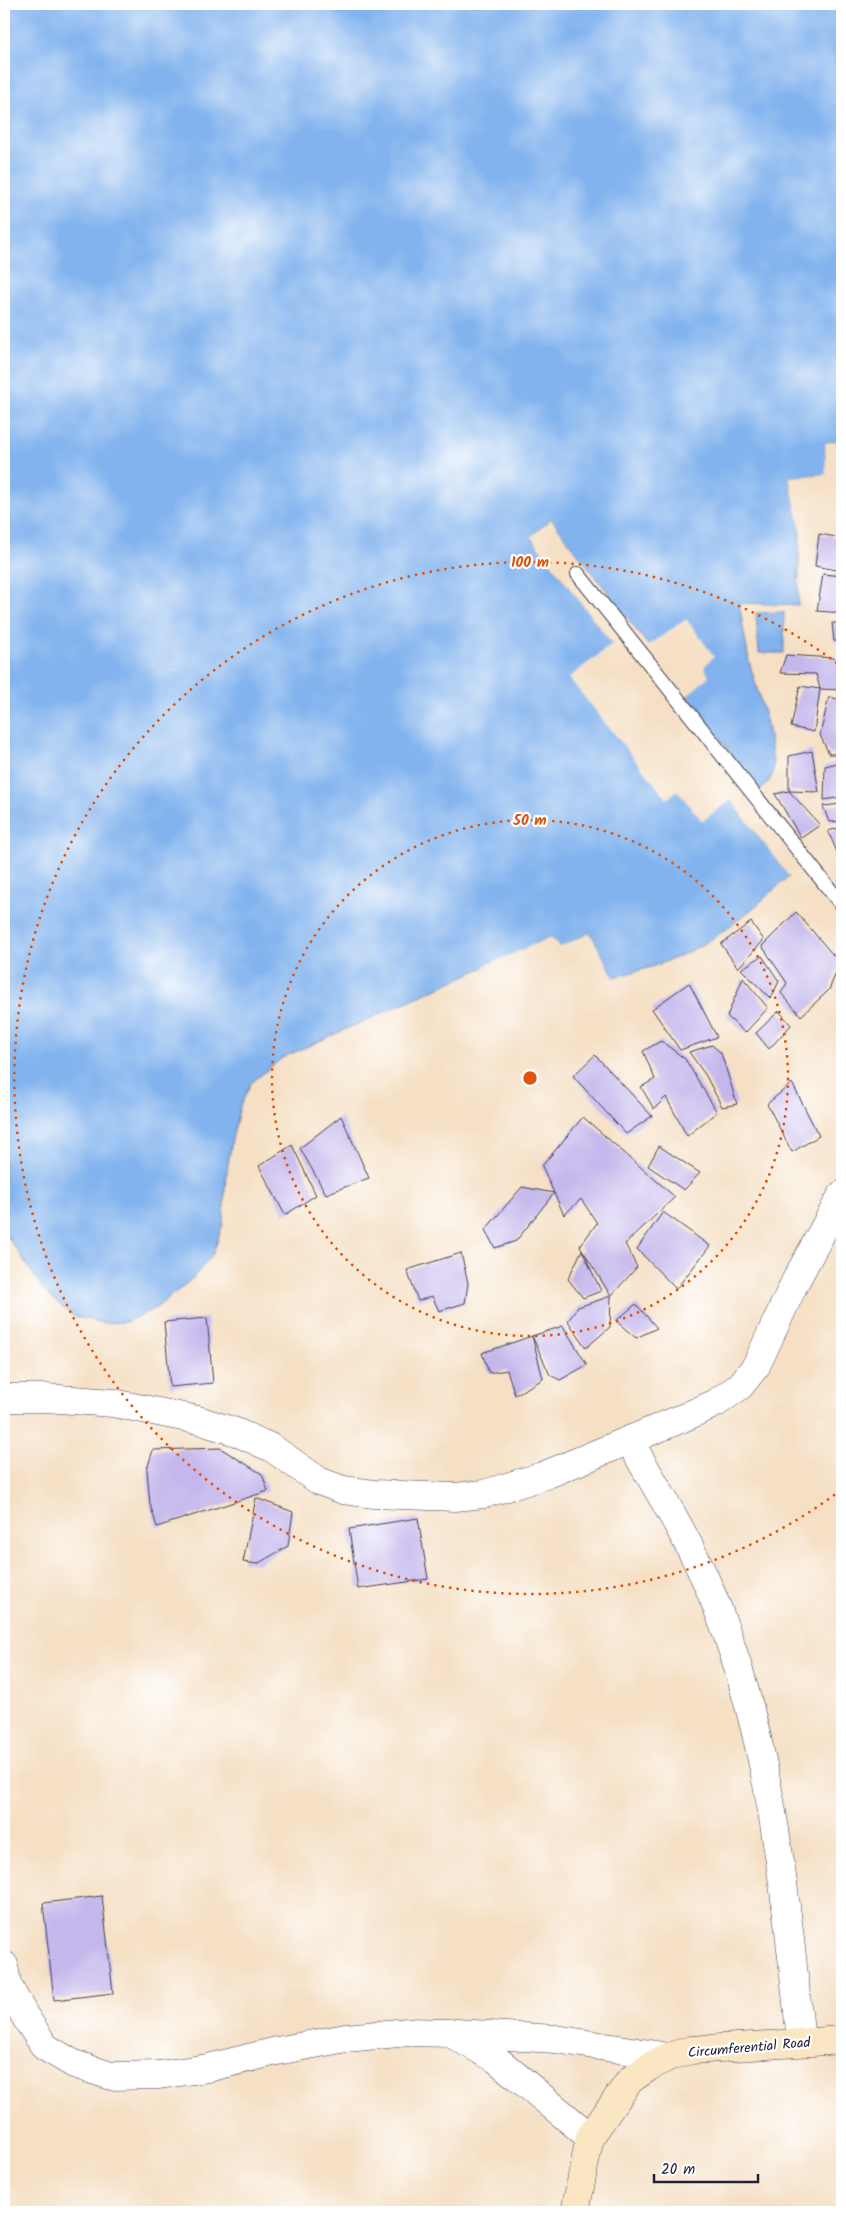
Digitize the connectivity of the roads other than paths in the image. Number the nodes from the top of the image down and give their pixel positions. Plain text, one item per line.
1 (578, 574) dead end
2 (842, 905) edge
3 (842, 1195) edge
4 (4, 1398) edge
5 (628, 1440) junction
6 (4, 1966) edge
7 (450, 2033) junction
8 (842, 2040) edge
9 (801, 2041) junction
10 (668, 2057) junction
11 (590, 2137) junction
12 (575, 2212) edge

1 - 2 lane
3 - 5 street
4 - 5 street
5 - 9 street
6 - 7 street
7 - 10 street
7 - 11 street
8 - 9 main road, Circumferential Road
9 - 10 main road, Circumferential Road
10 - 11 main road, Circumferential Road
11 - 12 main road, Circumferential Road

